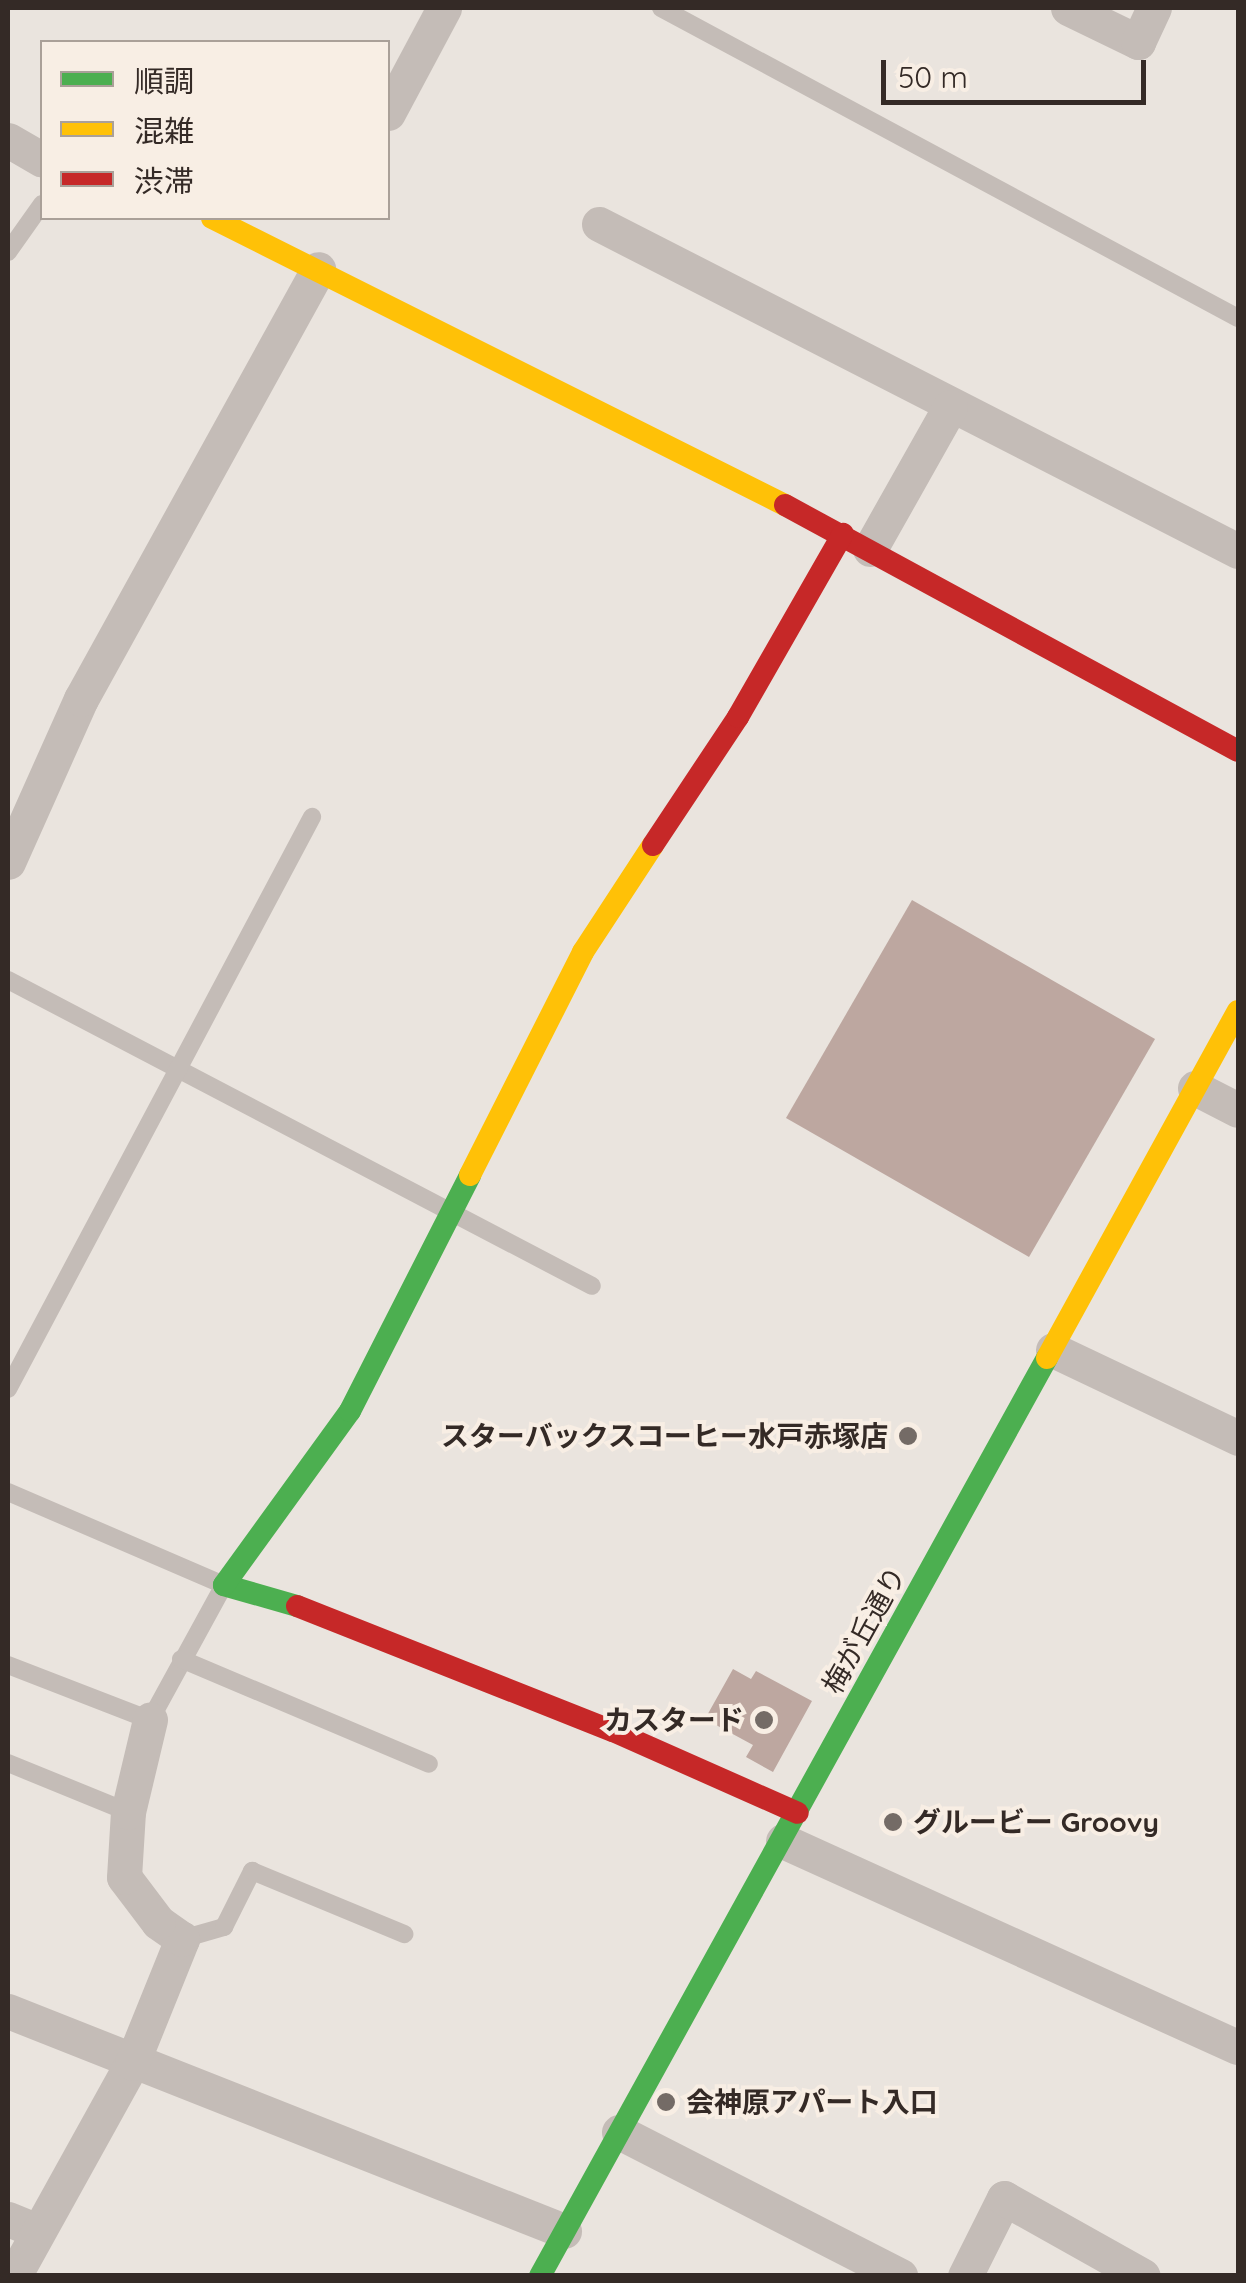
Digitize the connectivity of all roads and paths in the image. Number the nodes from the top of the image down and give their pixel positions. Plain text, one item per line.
1 (444, 8) edge
2 (661, 8) edge
3 (1068, 8) edge
4 (1154, 8) edge
5 (390, 109) edge
6 (8, 140) edge
7 (40, 159) edge
8 (40, 207) edge
9 (216, 220) edge
10 (598, 224) dead end
11 (8, 252) edge
12 (318, 269) junction
13 (1238, 318) edge
14 (950, 407) junction
15 (856, 542) junction
16 (1238, 551) edge
17 (1238, 751) edge
18 (312, 818) dead end
19 (8, 862) edge
20 (8, 980) edge
21 (1238, 1011) edge
22 (178, 1066) junction
23 (1195, 1088) junction
24 (1238, 1110) edge
25 (449, 1208) junction
26 (592, 1286) dead end
27 (1053, 1350) junction
28 (8, 1388) edge
29 (1238, 1438) edge
30 (8, 1492) edge
31 (224, 1585) junction
32 (180, 1659) junction
33 (8, 1665) edge
34 (150, 1720) junction
35 (8, 1763) edge
36 (430, 1764) dead end
37 (128, 1812) junction
38 (790, 1827) junction
39 (404, 1934) dead end
40 (182, 1940) junction
41 (8, 2010) edge
42 (1238, 2047) edge
43 (132, 2063) junction
44 (618, 2132) junction
45 (22, 2225) edge
46 (564, 2231) junction
47 (14, 2276) edge
48 (540, 2276) edge
49 (900, 2276) edge
50 (965, 2276) edge
51 (1143, 2276) edge

1 - 5 street
2 - 13 lane
3 - 4 street
6 - 7 street
8 - 11 lane
9 - 12 street
10 - 14 street
12 - 15 street
12 - 19 street
14 - 15 street
14 - 16 street
15 - 17 street
15 - 25 street
18 - 22 lane
20 - 22 lane
21 - 23 street, 梅が丘通り
22 - 25 lane
22 - 28 lane
23 - 24 street
23 - 27 street, 梅が丘通り
25 - 26 lane
25 - 31 street
27 - 29 street
27 - 38 street, 梅が丘通り
30 - 31 lane
31 - 32 lane
31 - 38 street
32 - 34 lane
32 - 36 lane
33 - 34 lane
34 - 37 street
35 - 37 lane
37 - 40 street
38 - 42 street
38 - 44 street, 梅が丘通り
39 - 40 lane
40 - 43 street
41 - 43 street
43 - 45 street
43 - 46 street
44 - 46 street, 梅が丘通り
44 - 49 street
45 - 47 street
46 - 48 street, 梅が丘通り
50 - 51 street

